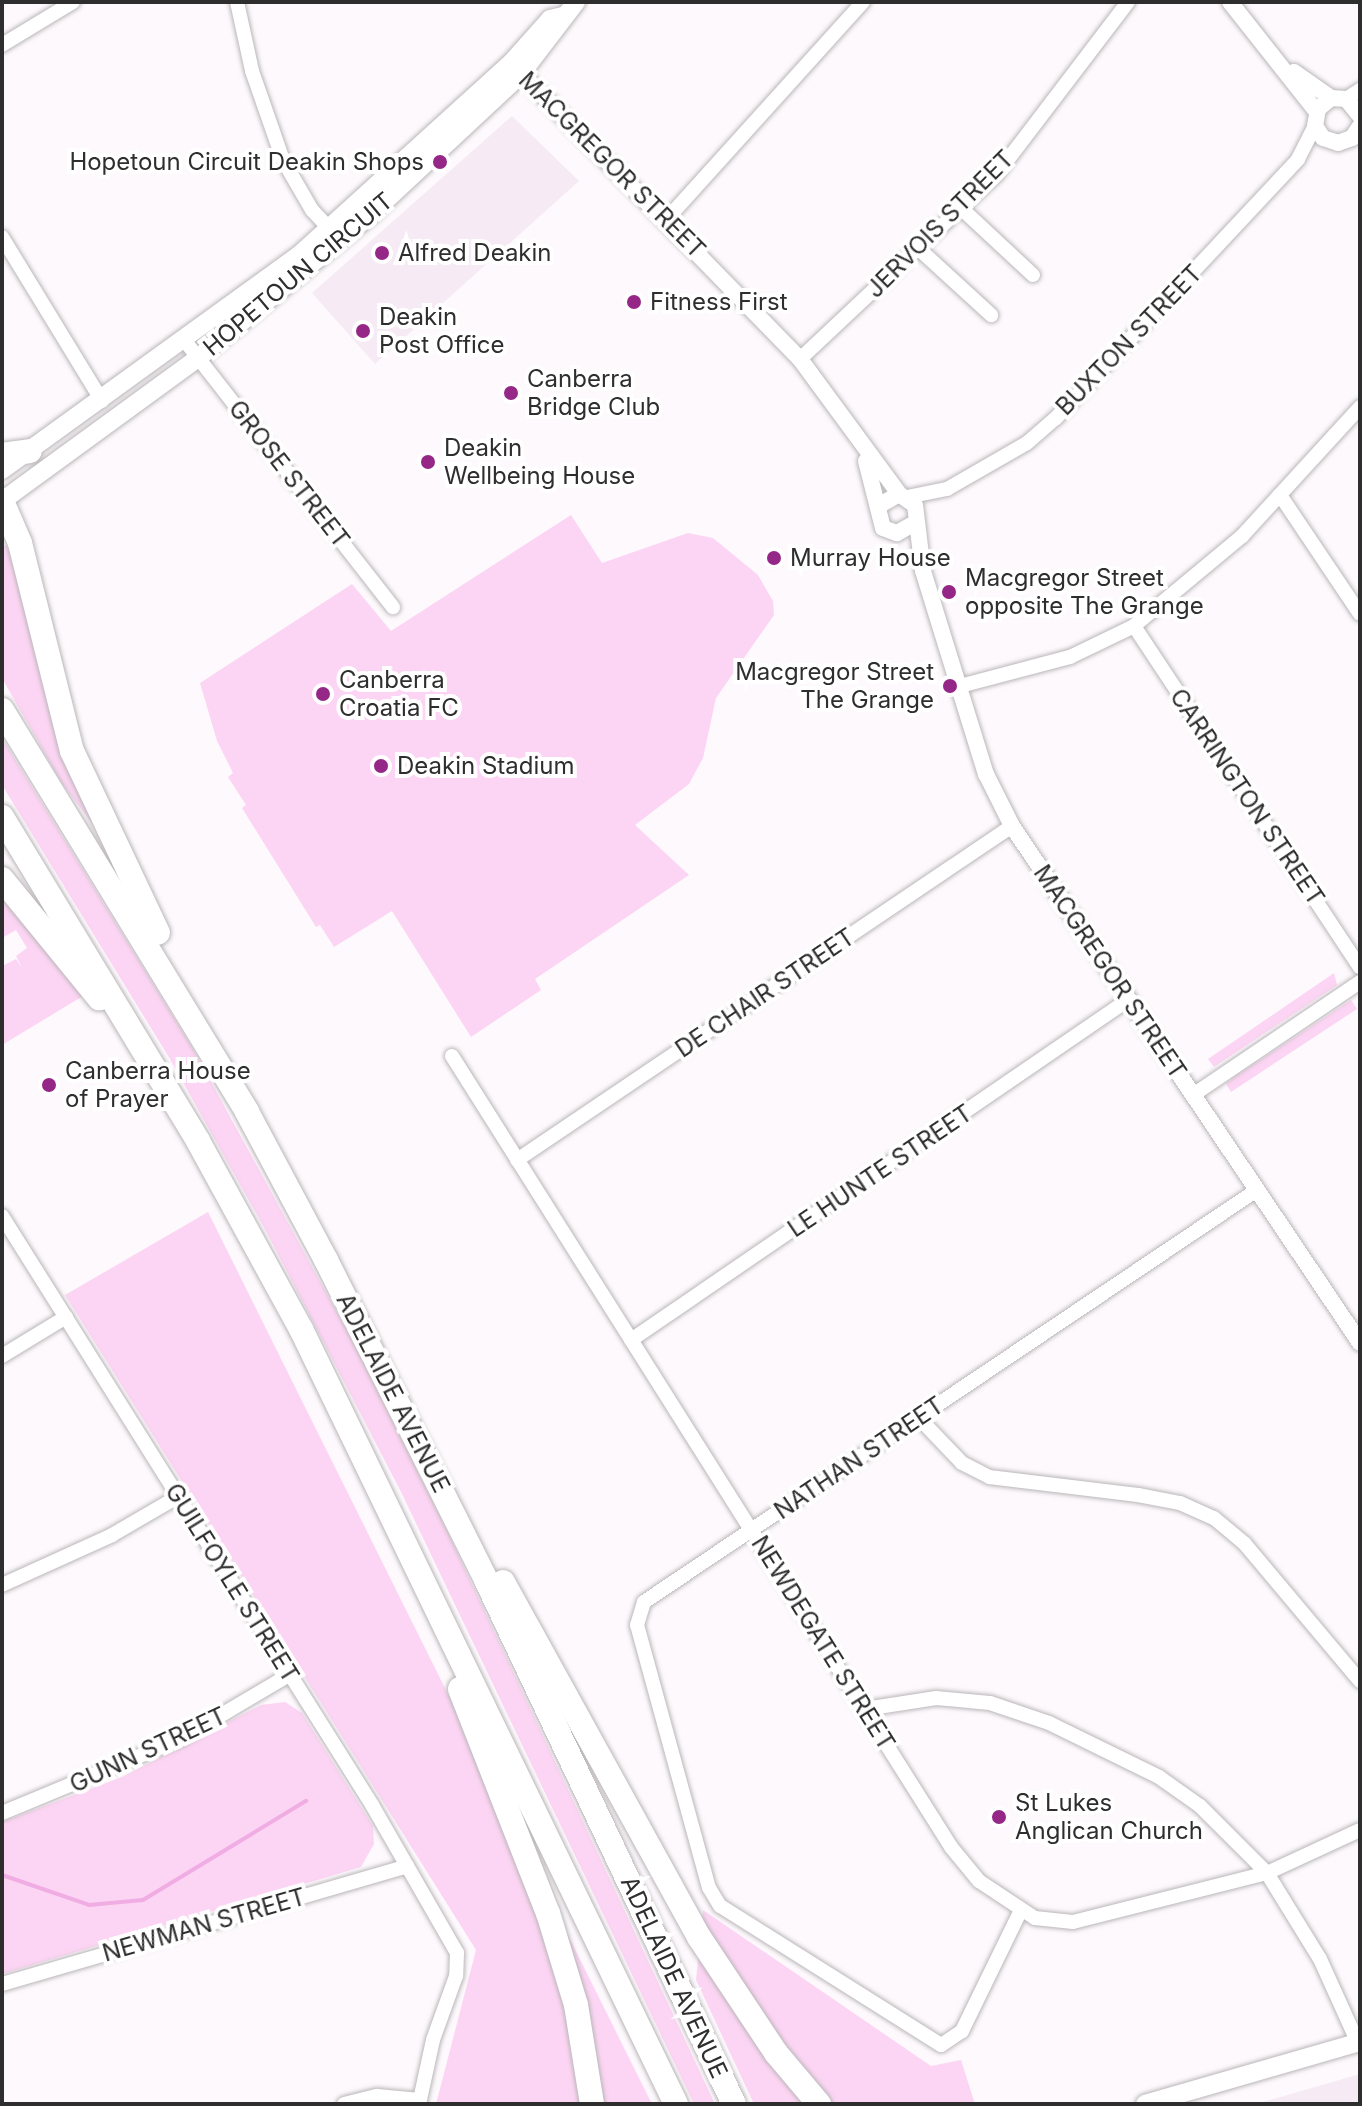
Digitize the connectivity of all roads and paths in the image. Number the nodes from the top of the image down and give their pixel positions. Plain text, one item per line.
1 (73, 2) edge
2 (237, 2) edge
3 (863, 2) edge
4 (1128, 2) edge
5 (1230, 2) edge
6 (569, 9) edge
7 (2, 45) edge
8 (1286, 67) junction
9 (516, 69) junction
10 (1346, 96) edge
11 (1360, 113) edge
12 (1316, 119) junction
13 (1360, 126) edge
14 (1345, 144) edge
15 (1298, 159) junction
16 (962, 209) junction
17 (666, 220) junction
18 (334, 235) junction
19 (2, 237) edge
20 (919, 249) junction
21 (1033, 275) dead end
22 (991, 315) dead end
23 (185, 341) junction
24 (198, 358) junction
25 (800, 359) junction
26 (102, 401) junction
27 (1360, 407) edge
28 (114, 420) junction
29 (30, 451) junction
30 (863, 452) junction
31 (2, 455) edge
32 (2, 470) edge
33 (938, 493) junction
34 (1280, 495) junction
35 (903, 496) junction
36 (2, 501) edge
37 (880, 505) junction
38 (916, 521) junction
39 (895, 533) junction
40 (923, 571) junction
41 (393, 607) dead end
42 (1360, 614) edge
43 (1134, 626) junction
44 (960, 686) junction
45 (2, 710) edge
46 (2, 817) edge
47 (1012, 826) junction
48 (2, 879) edge
49 (1360, 967) edge
50 (1360, 982) edge
51 (1128, 1000) junction
52 (452, 1056) dead end
53 (162, 1079) junction
54 (1193, 1095) junction
55 (247, 1112) junction
56 (517, 1160) junction
57 (1257, 1190) junction
58 (2, 1216) edge
59 (66, 1317) junction
60 (631, 1340) junction
61 (1360, 1343) edge
62 (2, 1356) edge
63 (919, 1418) junction
64 (421, 1447) junction
65 (179, 1496) junction
66 (392, 1512) junction
67 (751, 1530) junction
68 (2, 1585) edge
69 (289, 1675) junction
70 (1360, 1681) edge
71 (865, 1709) junction
72 (2, 1813) edge
73 (1360, 1830) edge
74 (407, 1866) junction
75 (1267, 1873) junction
76 (1021, 1910) junction
77 (2, 1984) edge
78 (1359, 2042) edge
79 (812, 2099) edge
80 (420, 2102) edge
81 (344, 2104) edge
82 (592, 2104) edge
83 (676, 2104) edge
84 (734, 2104) edge
85 (1145, 2104) edge

1 - 7 street
2 - 18 street
3 - 17 street
4 - 16 street, JERVOIS STREET
5 - 8 street
6 - 9 main road, HOPETOUN CIRCUIT
8 - 10 street
8 - 12 street
9 - 17 street, MACGREGOR STREET
9 - 18 main road, HOPETOUN CIRCUIT
10 - 11 street
10 - 12 street
12 - 14 street
12 - 15 street, BUXTON STREET
13 - 14 street
14 - 15 street, BUXTON STREET
15 - 33 street, BUXTON STREET
16 - 20 street, JERVOIS STREET
16 - 21 street
17 - 25 street, MACGREGOR STREET
18 - 23 main road, HOPETOUN CIRCUIT
18 - 24 main road, HOPETOUN CIRCUIT
19 - 26 street
20 - 22 street
20 - 25 street, JERVOIS STREET
23 - 24 street, GROSE STREET
23 - 26 main road, HOPETOUN CIRCUIT
24 - 28 main road, HOPETOUN CIRCUIT
24 - 41 street, GROSE STREET
25 - 30 street, MACGREGOR STREET
26 - 28 main road
26 - 29 main road, HOPETOUN CIRCUIT
27 - 34 street
28 - 36 main road, HOPETOUN CIRCUIT
29 - 31 highway
29 - 32 main road, HOPETOUN CIRCUIT
30 - 35 street, MACGREGOR STREET
30 - 37 street, MACGREGOR STREET
33 - 35 street, BUXTON STREET
33 - 38 street, BUXTON STREET
34 - 42 street
34 - 43 street
35 - 37 street
35 - 38 street, MACGREGOR STREET
36 - 55 highway
37 - 39 street, MACGREGOR STREET
38 - 39 street
38 - 40 street, MACGREGOR STREET
39 - 40 street, MACGREGOR STREET
40 - 44 street, MACGREGOR STREET
43 - 44 street
43 - 49 street, CARRINGTON STREET
44 - 47 street, MACGREGOR STREET
45 - 55 highway, ADELAIDE AVENUE
46 - 53 highway
47 - 51 street, MACGREGOR STREET
47 - 56 street, DE CHAIR STREET
48 - 53 highway
50 - 54 street
51 - 54 street, MACGREGOR STREET
51 - 60 street, LE HUNTE STREET
52 - 56 street, NEWDEGATE STREET
53 - 66 highway
54 - 57 street, MACGREGOR STREET
55 - 64 highway, ADELAIDE AVENUE
56 - 60 street, NEWDEGATE STREET
57 - 61 street, MACGREGOR STREET
57 - 63 street, NATHAN STREET
58 - 59 street, GUILFOYLE STREET
59 - 62 street
59 - 65 street, GUILFOYLE STREET
60 - 67 street, NEWDEGATE STREET
63 - 67 street, NATHAN STREET
63 - 70 street
64 - 79 highway
64 - 84 highway, ADELAIDE AVENUE
65 - 68 street
65 - 69 street, GUILFOYLE STREET
66 - 82 highway
66 - 83 highway
67 - 71 street, NEWDEGATE STREET
67 - 76 street, NATHAN STREET
69 - 72 street, GUNN STREET
69 - 74 street, GUILFOYLE STREET
71 - 75 street
71 - 76 street, NEWDEGATE STREET
73 - 75 street, NEWDEGATE STREET
74 - 77 street, NEWMAN STREET
74 - 80 street, GUILFOYLE STREET
75 - 76 street, NEWDEGATE STREET
75 - 78 street
78 - 85 main road
80 - 81 street

